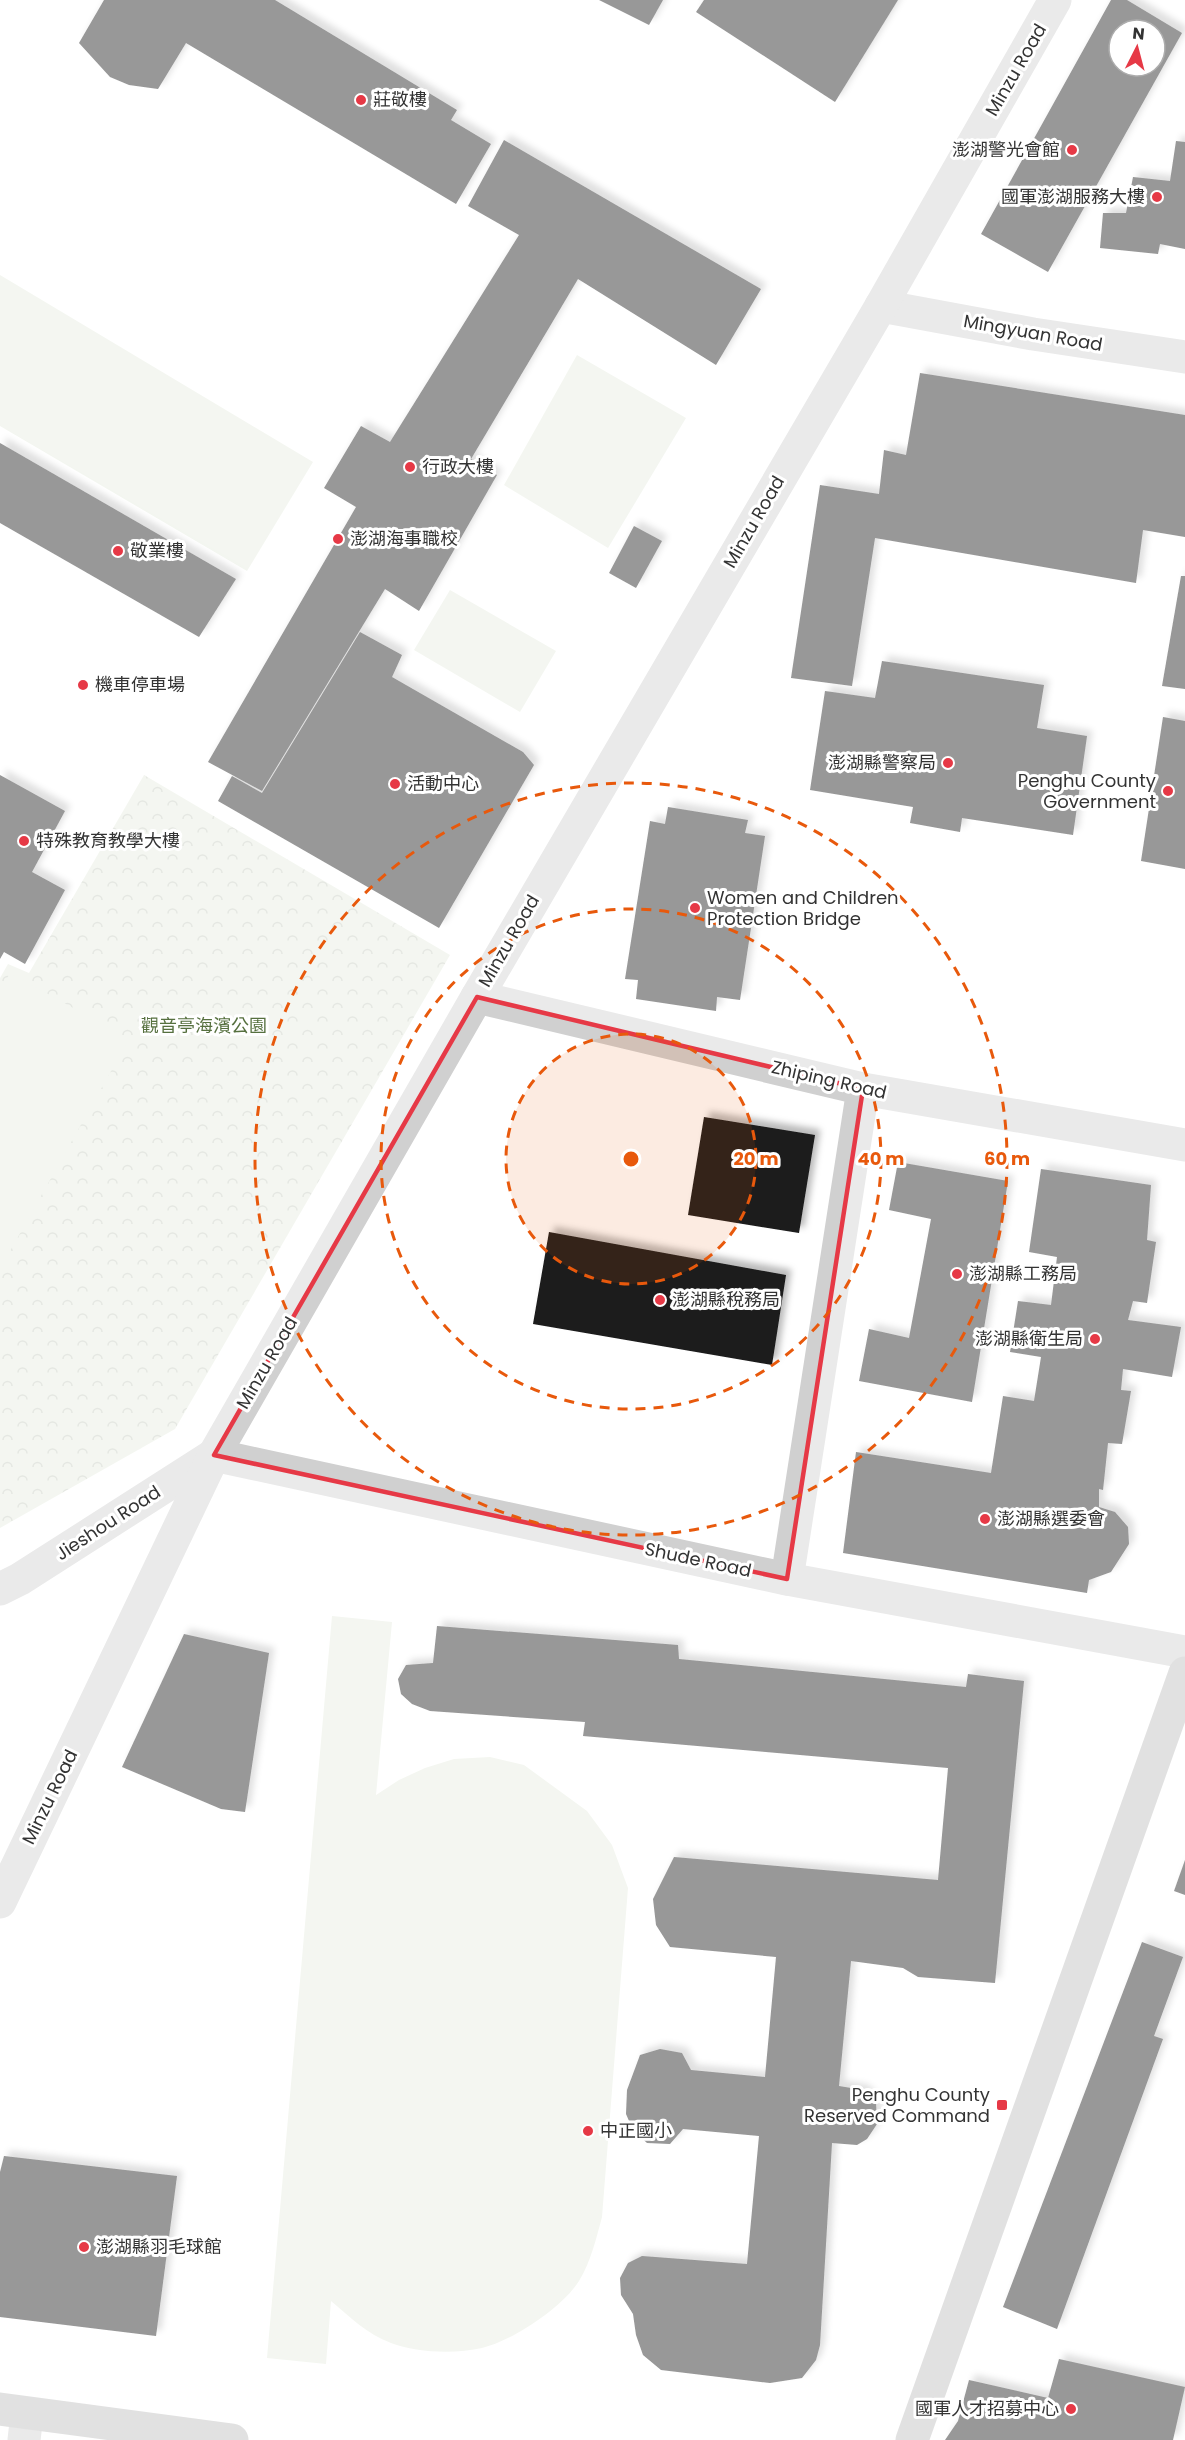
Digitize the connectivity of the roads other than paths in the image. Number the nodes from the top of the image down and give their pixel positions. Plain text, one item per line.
1 (1055, 0) edge
2 (881, 306) junction
3 (1185, 357) edge
4 (477, 997) junction
5 (863, 1089) junction
6 (1185, 1144) edge
7 (214, 1455) junction
8 (787, 1579) junction
9 (0, 1589) edge
10 (1185, 1652) edge
11 (1185, 1673) edge
12 (0, 1902) edge
13 (17, 2421) edge
14 (143, 2434) edge
15 (232, 2440) edge
16 (912, 2440) edge

1 - 2 street, Minzu Road
2 - 3 street, Mingyuan Road
2 - 4 street, Minzu Road
4 - 5 street, Zhiping Road
4 - 7 street, Minzu Road
5 - 6 street, Zhiping Road
5 - 8 street
7 - 8 street, Shude Road
7 - 9 street, Jieshou Road
7 - 12 street, Minzu Road
8 - 10 street, Shude Road
11 - 16 main road
13 - 14 main road
14 - 15 main road

